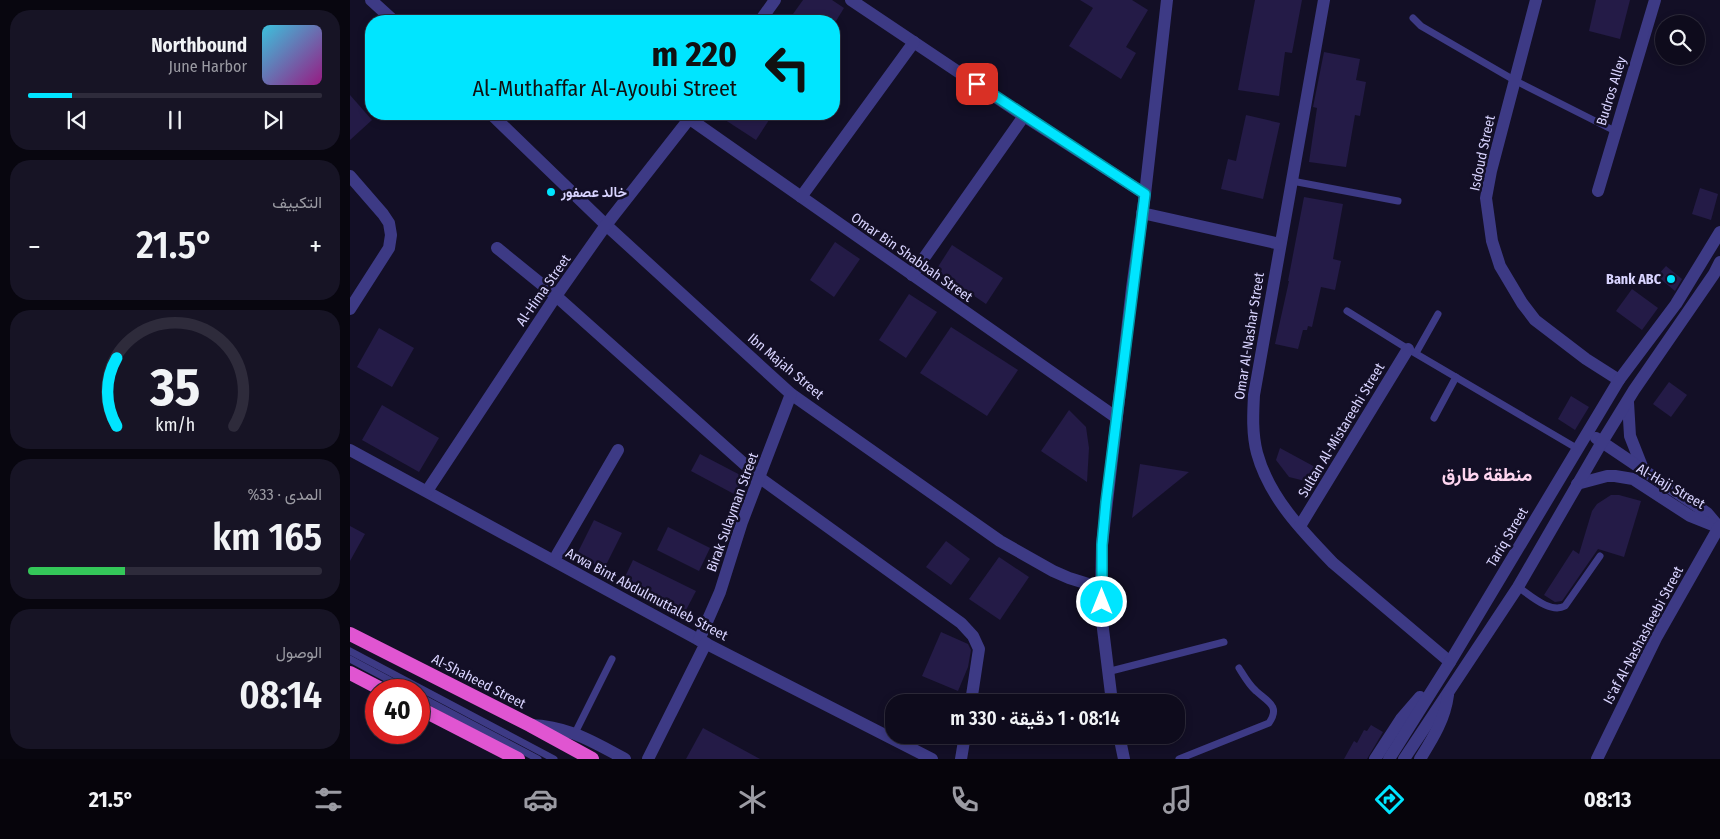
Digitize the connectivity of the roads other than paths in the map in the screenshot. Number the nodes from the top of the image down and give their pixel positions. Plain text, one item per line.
1 (371, 0) edge
2 (775, 0) edge
3 (851, 0) edge
4 (1167, 0) edge
5 (1324, 0) edge
6 (1536, 0) edge
7 (1655, 0) edge
8 (387, 15) edge
9 (764, 15) edge
10 (1413, 18) dead end
11 (914, 42) junction
12 (1514, 80) junction
13 (1024, 116) junction
14 (497, 120) edge
15 (688, 120) edge
16 (696, 120) edge
17 (1615, 131) junction
18 (350, 176) edge
19 (1292, 181) junction
20 (1598, 191) dead end
21 (1145, 194) junction
22 (801, 197) junction
23 (1398, 201) dead end
24 (1142, 213) junction
25 (606, 225) junction
26 (1720, 232) edge
27 (1280, 244) junction
28 (497, 248) dead end
29 (1720, 262) edge
30 (912, 275) junction
31 (556, 296) junction
32 (350, 309) edge
33 (1347, 311) dead end
34 (1438, 314) dead end
35 (1412, 351) junction
36 (1456, 377) junction
37 (1619, 380) junction
38 (791, 394) junction
39 (1628, 402) junction
40 (1117, 418) junction
41 (1434, 418) dead end
42 (1588, 433) junction
43 (1602, 442) junction
44 (1578, 449) junction
45 (350, 450) edge
46 (618, 450) dead end
47 (1642, 469) junction
48 (760, 478) junction
49 (1577, 484) junction
50 (427, 491) junction
51 (1300, 526) junction
52 (1720, 527) edge
53 (1600, 556) dead end
54 (554, 560) junction
55 (1518, 587) junction
56 (1101, 588) junction
57 (350, 634) edge
58 (703, 642) junction
59 (1224, 642) dead end
60 (350, 651) edge
61 (350, 659) edge
62 (612, 659) dead end
63 (1450, 662) junction
64 (1240, 668) dead end
65 (1107, 672) junction
66 (350, 673) edge
67 (387, 679) edge
68 (365, 681) edge
69 (1432, 689) junction
70 (1448, 692) junction
71 (972, 694) edge
72 (1111, 694) edge
73 (430, 702) edge
74 (430, 714) edge
75 (530, 725) junction
76 (575, 733) junction
77 (964, 744) edge
78 (1120, 744) edge
79 (515, 758) edge
80 (538, 759) edge
81 (554, 759) edge
82 (592, 759) edge
83 (625, 759) edge
84 (648, 759) edge
85 (932, 759) edge
86 (961, 759) edge
87 (1123, 759) edge
88 (1179, 759) edge
89 (1375, 759) edge
90 (1389, 759) edge
91 (1404, 759) edge
92 (1420, 759) edge
93 (1597, 759) edge

1 - 8 street
2 - 9 street
3 - 11 street
4 - 21 street
5 - 19 street, Omar Al-Nashar Street
6 - 12 street, Isdoud Street
7 - 17 street, Budros Alley
10 - 12 lane
11 - 13 street
11 - 22 street
12 - 17 lane
12 - 37 street, Isdoud Street
13 - 21 street
13 - 30 street
14 - 25 street, Ibn Majah Street
15 - 25 street, Al-Hima Street
16 - 22 street, Omar Bin Shabbah Street
17 - 20 street, Budros Alley
18 - 32 street
19 - 23 lane
19 - 27 street, Omar Al-Nashar Street
21 - 24 street
22 - 30 street, Omar Bin Shabbah Street
24 - 27 street
24 - 40 street
25 - 31 street, Al-Hima Street
25 - 38 street, Ibn Majah Street
26 - 37 street, Tariq Street
27 - 51 street, Omar Al-Nashar Street
28 - 31 street
29 - 39 street
30 - 40 street, Omar Bin Shabbah Street
31 - 48 street
31 - 50 street, Al-Hima Street
33 - 35 lane
34 - 35 lane
35 - 36 lane
35 - 51 street, Sultan Al-Mistareehi Street
36 - 41 lane
36 - 44 lane
37 - 42 street, Tariq Street
38 - 48 street, Birak Sulayman Street
38 - 56 street, Ibn Majah Street
39 - 43 street
39 - 47 street
40 - 56 street
42 - 43 street, Al-Hajj Street
42 - 44 street, Tariq Street
43 - 47 street, Al-Hajj Street
43 - 49 street
44 - 63 street, Tariq Street
45 - 50 street, Arwa Bint Abdulmuttaleb Street
46 - 54 street
47 - 52 street, Al-Hajj Street
48 - 58 street, Birak Sulayman Street
48 - 71 street
49 - 52 street, Al-Hajj Street
49 - 55 street
50 - 54 street, Arwa Bint Abdulmuttaleb Street
51 - 63 street, Omar Al-Nashar Street
52 - 93 street, Is'af Al-Nashasheebi Street
53 - 55 lane
54 - 58 street, Arwa Bint Abdulmuttaleb Street
55 - 70 street
56 - 65 street
57 - 75 highway, Al-Shaheed Street
58 - 84 street, Birak Sulayman Street
58 - 85 street, Arwa Bint Abdulmuttaleb Street
59 - 65 lane
60 - 81 lane
61 - 67 lane
62 - 76 lane
63 - 69 street, Tariq Street
64 - 88 lane
65 - 72 street
66 - 68 highway
69 - 89 street
69 - 90 street, Tariq Street
70 - 91 street
70 - 92 street
73 - 80 lane
74 - 79 highway
75 - 76 street
75 - 82 highway, Al-Shaheed Street
76 - 83 street
77 - 86 street
78 - 87 street

